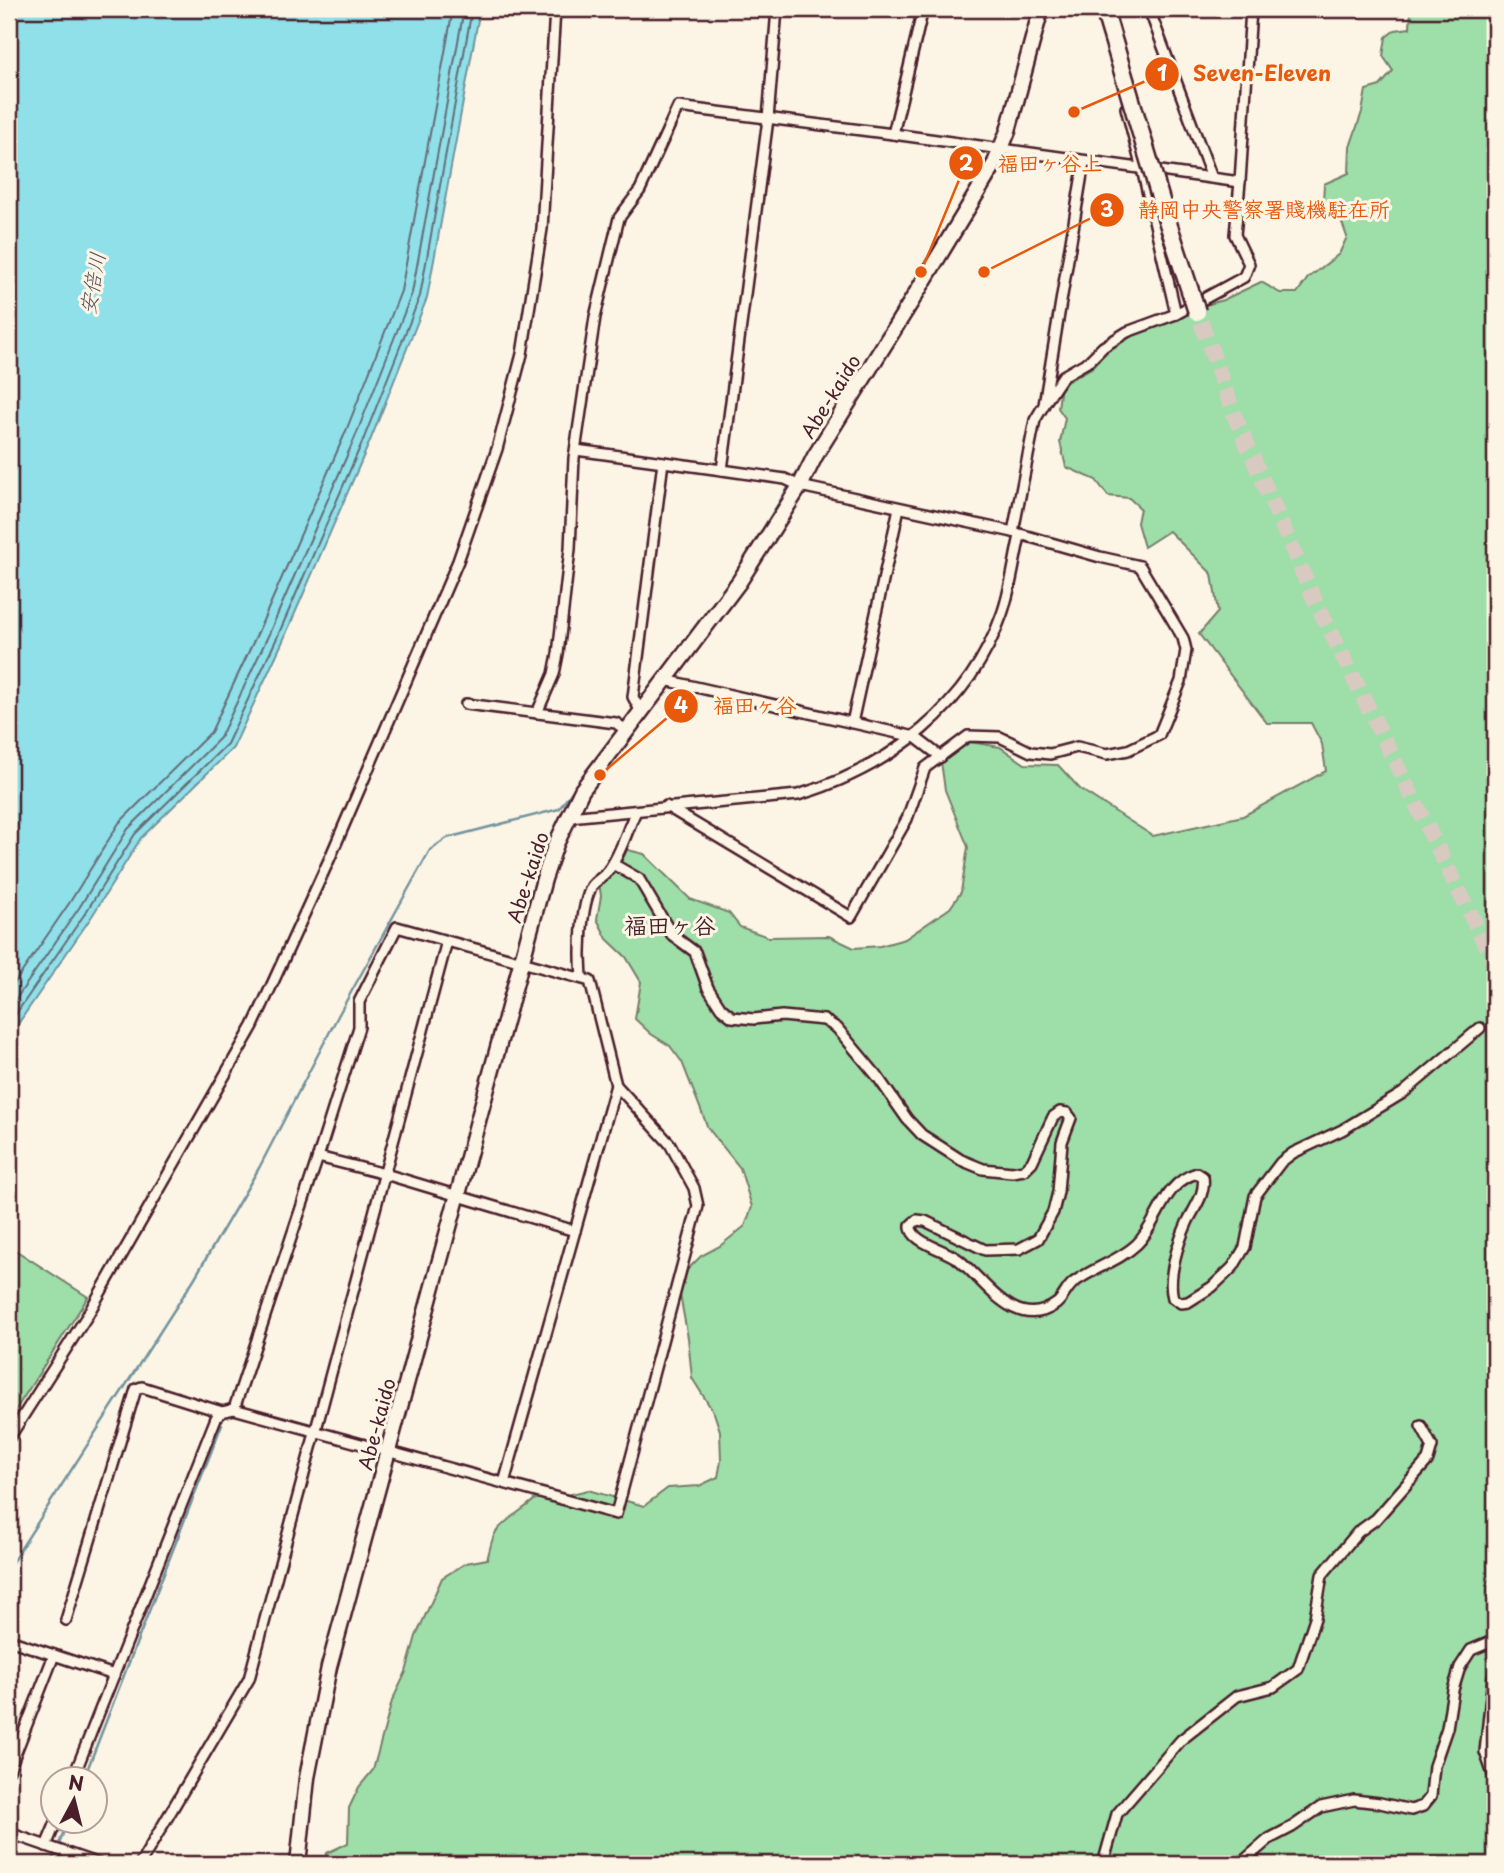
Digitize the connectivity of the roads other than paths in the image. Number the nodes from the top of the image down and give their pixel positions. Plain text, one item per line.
1 (555, 9) edge
2 (777, 9) edge
3 (923, 9) edge
4 (1041, 9) edge
5 (1102, 9) edge
6 (1110, 9) edge
7 (1149, 9) edge
8 (1251, 9) edge
9 (768, 120) junction
10 (892, 134) junction
11 (1001, 150) junction
12 (1084, 162) junction
13 (1142, 169) junction
14 (1212, 178) junction
15 (1240, 182) junction
16 (1176, 314) junction
17 (1044, 405) junction
18 (576, 450) junction
19 (663, 462) junction
20 (722, 470) junction
21 (800, 486) junction
22 (900, 508) junction
23 (1016, 534) junction
24 (665, 680) junction
25 (466, 704) dead end
26 (641, 712) junction
27 (537, 713) junction
28 (852, 723) junction
29 (627, 731) junction
30 (915, 737) junction
31 (941, 757) junction
32 (666, 806) junction
33 (636, 811) junction
34 (569, 817) junction
35 (612, 864) junction
36 (447, 941) junction
37 (522, 961) junction
38 (582, 978) junction
39 (1480, 1028) dead end
40 (616, 1085) junction
41 (318, 1157) junction
42 (385, 1174) junction
43 (458, 1196) junction
44 (575, 1230) junction
45 (234, 1409) junction
46 (222, 1412) junction
47 (1421, 1426) dead end
48 (316, 1430) junction
49 (9, 1438) edge
50 (389, 1450) junction
51 (503, 1483) junction
52 (66, 1620) dead end
53 (9, 1640) edge
54 (1495, 1640) edge
55 (54, 1656) junction
56 (1495, 1671) edge
57 (114, 1675) junction
58 (79, 1764) edge
59 (9, 1770) edge
60 (1495, 1780) edge
61 (9, 1833) edge
62 (51, 1834) edge
63 (46, 1846) junction
64 (99, 1864) edge
65 (140, 1864) edge
66 (298, 1864) edge
67 (1103, 1864) edge
68 (1240, 1864) edge

1 - 49 street
2 - 9 street
3 - 10 street
4 - 11 main road, Abe-kaido
5 - 6 highway, bridge
5 - 13 street
7 - 14 street
8 - 15 street
9 - 10 street
9 - 18 street
9 - 20 street
10 - 11 street
11 - 12 street
11 - 21 main road, Abe-kaido
12 - 13 street
12 - 17 street
13 - 14 street
13 - 16 street
14 - 15 street
15 - 16 street
16 - 17 street
17 - 23 street
18 - 19 street
18 - 27 street
19 - 20 street
19 - 26 street
20 - 21 street
21 - 22 street
21 - 24 main road, Abe-kaido
22 - 23 street
22 - 28 street
23 - 30 street
23 - 31 street
24 - 26 main road, Abe-kaido
24 - 28 street
25 - 27 street
26 - 29 main road, Abe-kaido
27 - 29 street
28 - 30 street
29 - 34 main road, Abe-kaido
30 - 31 street
30 - 32 street
31 - 32 street
32 - 33 street
33 - 34 street
33 - 35 street
34 - 37 main road, Abe-kaido
35 - 38 street
35 - 39 street
36 - 37 street
36 - 41 street
36 - 42 street
37 - 38 street
37 - 43 main road, Abe-kaido
38 - 40 street
40 - 44 street
40 - 51 street
41 - 42 street
41 - 45 street
42 - 43 street
42 - 48 street
43 - 44 street
43 - 50 main road, Abe-kaido
44 - 51 street
45 - 46 street
45 - 48 street
46 - 52 street
46 - 57 street
47 - 67 street
48 - 50 street
48 - 65 street
50 - 51 street
50 - 66 main road, Abe-kaido
53 - 55 street
54 - 68 street
55 - 57 street
55 - 59 street
56 - 60 street
57 - 58 street
61 - 63 street
62 - 63 street
63 - 64 street

